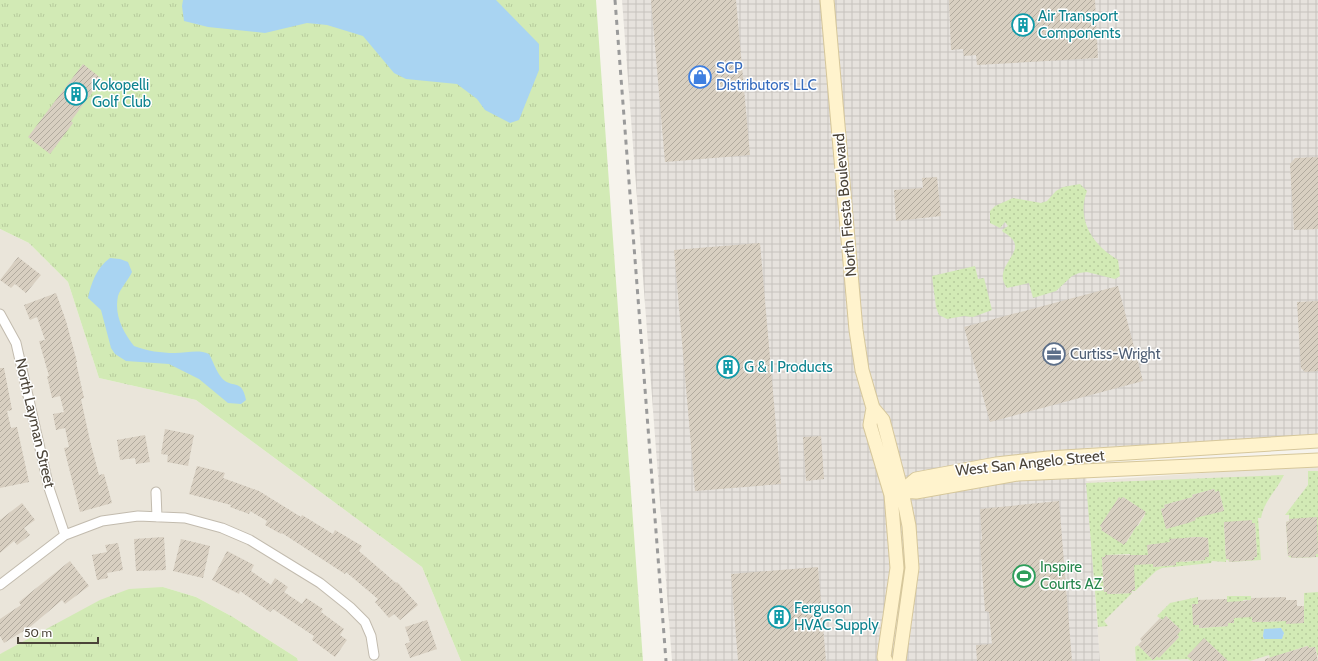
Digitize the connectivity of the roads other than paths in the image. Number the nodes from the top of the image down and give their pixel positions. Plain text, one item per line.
1 (827, 0) edge
2 (0, 314) edge
3 (1318, 441) edge
4 (1318, 460) edge
5 (156, 492) dead end
6 (896, 493) junction
7 (157, 517) junction
8 (65, 535) junction
9 (0, 585) edge
10 (374, 655) dead end
11 (886, 661) edge
12 (899, 661) edge

1 - 6 street, North Fiesta Boulevard
2 - 8 street, North Layman Street
3 - 6 street, West San Angelo Street
4 - 6 street, West San Angelo Street
5 - 7 street
6 - 11 street, North Fiesta Boulevard
6 - 12 street, North Fiesta Boulevard
7 - 8 street
7 - 10 street
8 - 9 street

